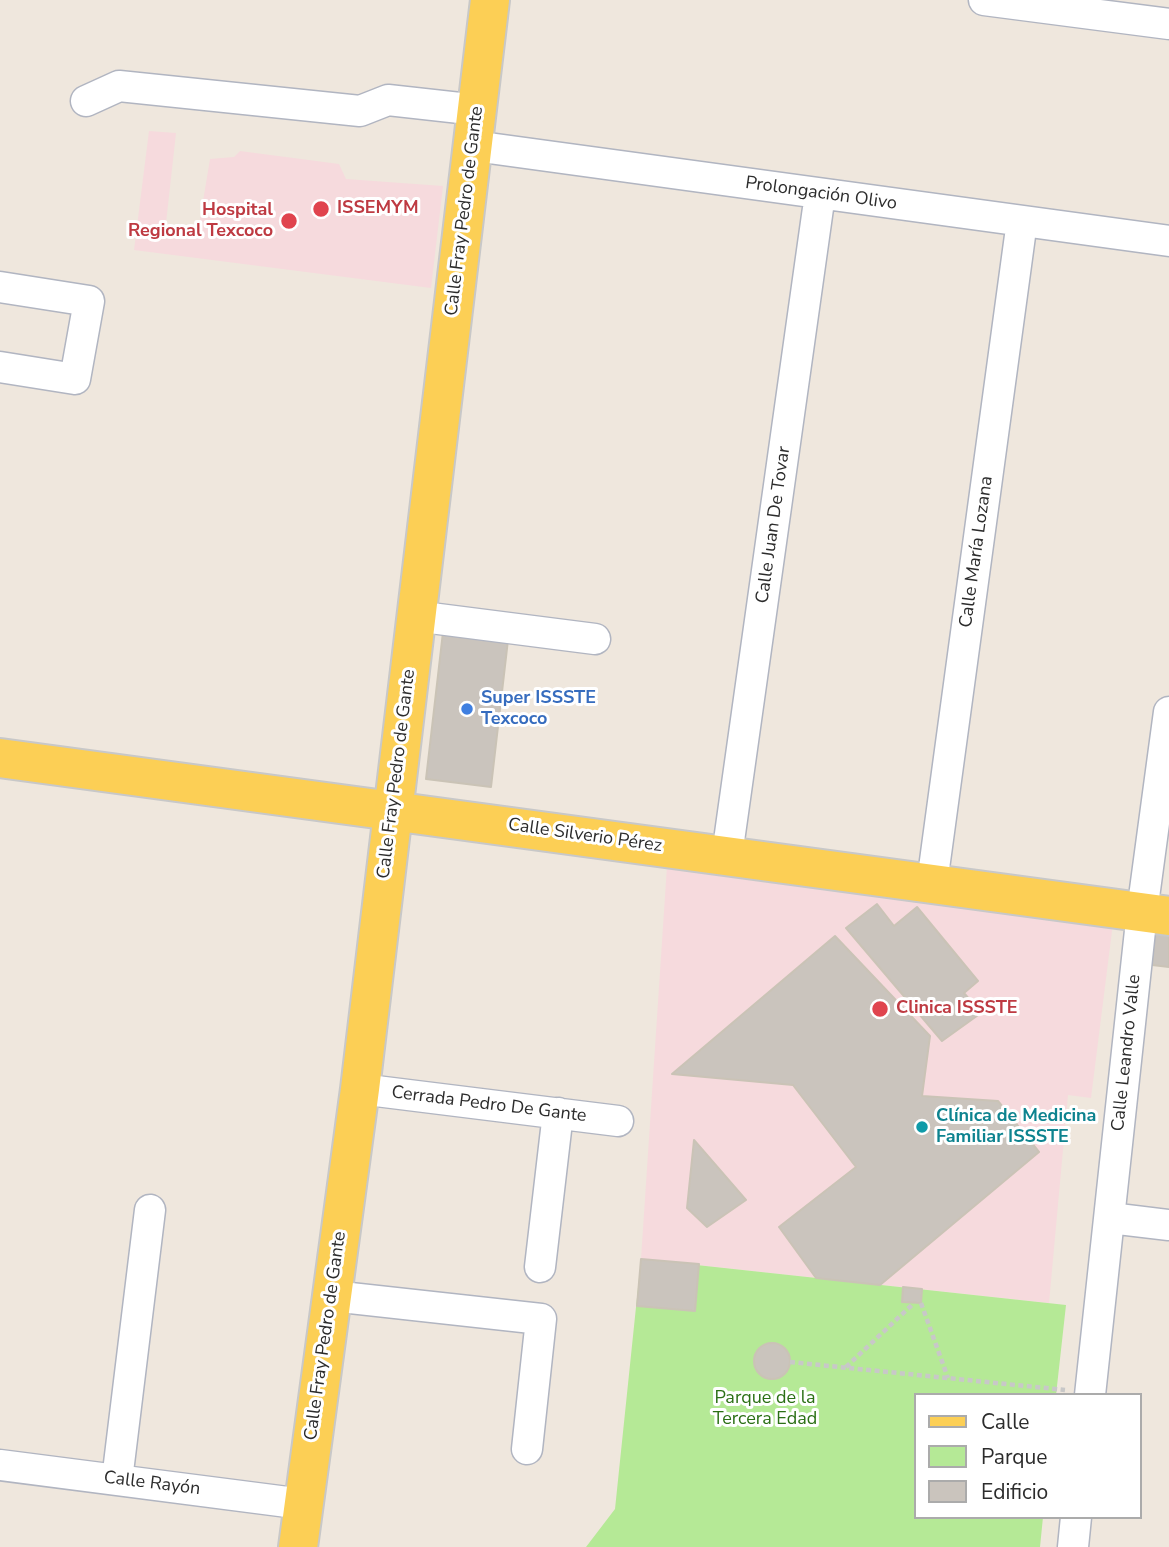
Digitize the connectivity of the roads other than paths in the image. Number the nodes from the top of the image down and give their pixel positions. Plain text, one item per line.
1 (490, 0) edge
2 (984, 0) edge
3 (1169, 24) edge
4 (86, 101) dead end
5 (476, 128) junction
6 (820, 194) junction
7 (1022, 221) junction
8 (1169, 241) edge
9 (0, 288) edge
10 (0, 368) edge
11 (415, 616) junction
12 (594, 639) dead end
13 (1169, 712) edge
14 (0, 758) edge
15 (393, 810) junction
16 (727, 855) junction
17 (932, 883) junction
18 (1156, 914) edge
19 (360, 1089) junction
20 (558, 1113) junction
21 (618, 1121) dead end
22 (150, 1210) dead end
23 (1110, 1218) junction
24 (1169, 1225) edge
25 (540, 1267) dead end
26 (332, 1296) junction
27 (1090, 1393) edge
28 (527, 1449) dead end
29 (0, 1465) edge
30 (117, 1480) junction
31 (303, 1504) junction
32 (1076, 1519) edge
33 (298, 1547) edge
34 (1073, 1547) edge

1 - 5 main road, Calle Fray Pedro de Gante
2 - 3 street
4 - 5 street, Prolongación Olivo
5 - 6 street, Prolongación Olivo
5 - 11 main road, Calle Fray Pedro de Gante
6 - 7 street, Prolongación Olivo
6 - 16 street, Calle Juan De Tovar
7 - 8 street, Prolongación Olivo
7 - 17 street, Calle María Lozana
9 - 10 street
11 - 12 street
11 - 15 main road, Calle Fray Pedro de Gante
13 - 18 street, Calle Leandro Valle
14 - 15 main road, Calle Silverio Pérez
15 - 16 main road, Calle Silverio Pérez
15 - 19 main road, Calle Fray Pedro de Gante
16 - 17 main road, Calle Silverio Pérez
17 - 18 main road, Calle Silverio Pérez
18 - 23 street, Calle Leandro Valle
19 - 20 street, Cerrada Pedro De Gante
19 - 26 main road, Calle Fray Pedro de Gante
20 - 21 street, Cerrada Pedro De Gante
20 - 25 street
22 - 30 street
23 - 24 street
23 - 27 street, Calle Leandro Valle
26 - 28 street
26 - 31 main road, Calle Fray Pedro de Gante
29 - 30 street, Calle Rayón
30 - 31 street, Calle Rayón
31 - 33 main road, Calle Fray Pedro de Gante
32 - 34 street

